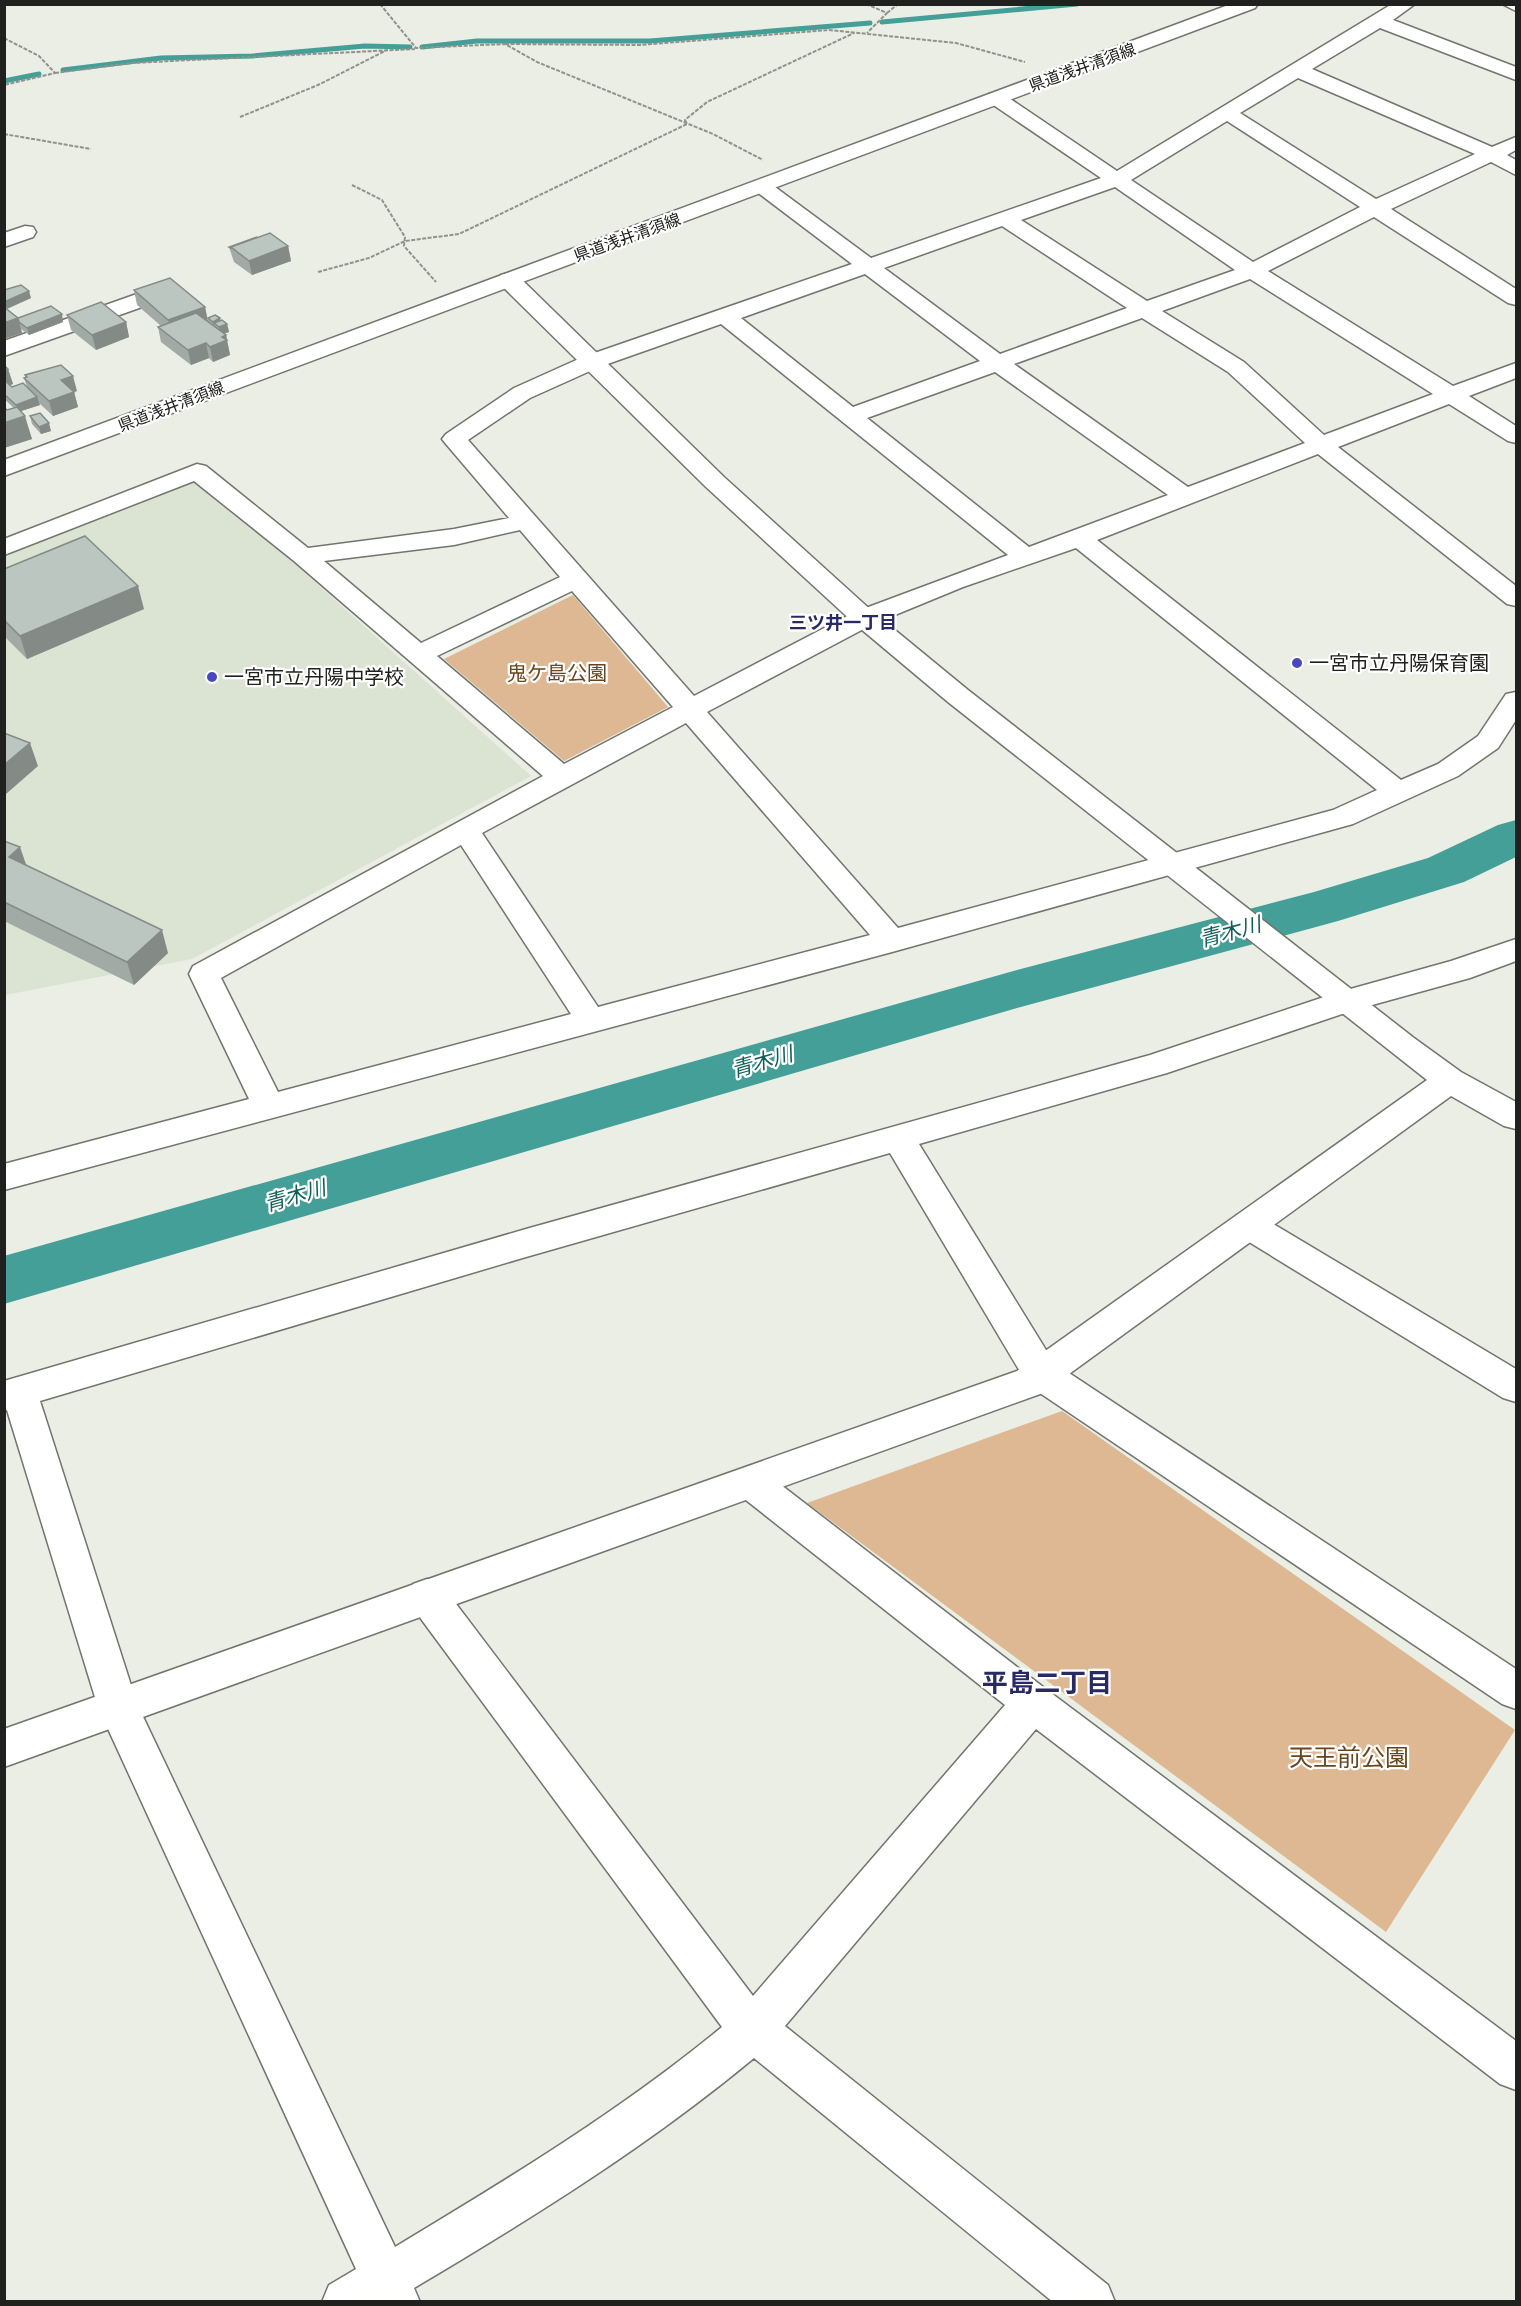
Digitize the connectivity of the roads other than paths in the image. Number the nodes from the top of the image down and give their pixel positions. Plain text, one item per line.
1 (1249, 4) edge
2 (1406, 4) edge
3 (1511, 4) edge
4 (1516, 6) edge
5 (1380, 21) junction
6 (1297, 70) junction
7 (1516, 74) edge
8 (996, 98) junction
9 (1227, 113) junction
10 (1516, 144) edge
11 (1492, 154) junction
12 (1516, 169) edge
13 (1116, 180) junction
14 (764, 188) junction
15 (1375, 208) junction
16 (1007, 220) junction
17 (25, 232) dead end
18 (4, 241) edge
19 (869, 268) junction
20 (1252, 271) junction
21 (509, 280) junction
22 (165, 291) edge
23 (1516, 298) edge
24 (1143, 309) junction
25 (726, 317) junction
26 (4, 349) edge
27 (591, 362) junction
28 (996, 362) junction
29 (1516, 370) edge
30 (1451, 394) junction
31 (850, 416) junction
32 (1516, 436) edge
33 (1321, 445) junction
34 (4, 469) edge
35 (1186, 497) junction
36 (524, 522) junction
37 (1079, 538) junction
38 (4, 548) edge
39 (303, 556) junction
40 (1025, 556) junction
41 (575, 580) junction
42 (1516, 598) edge
43 (864, 618) junction
44 (419, 654) junction
45 (1516, 700) edge
46 (689, 710) junction
47 (562, 777) junction
48 (1399, 793) junction
49 (466, 831) junction
50 (1174, 864) junction
51 (892, 940) junction
52 (1516, 950) edge
53 (1337, 994) junction
54 (590, 1019) junction
55 (1450, 1080) junction
56 (268, 1106) junction
57 (1516, 1117) edge
58 (898, 1138) junction
59 (4, 1177) edge
60 (1248, 1225) junction
61 (1041, 1374) junction
62 (1516, 1387) edge
63 (12, 1394) edge
64 (750, 1482) junction
65 (427, 1596) junction
66 (1516, 1691) edge
67 (1033, 1703) junction
68 (118, 1707) junction
69 (4, 1748) edge
70 (754, 2029) junction
71 (1516, 2068) edge
72 (390, 2291) edge
73 (346, 2301) edge
74 (1091, 2301) edge

1 - 8 street, 県道浅井清須線
2 - 5 street
3 - 4 street
5 - 6 street
5 - 7 street
6 - 9 street
6 - 11 street
8 - 13 street
8 - 14 street, 県道浅井清須線
9 - 13 street
9 - 15 street
10 - 11 street
11 - 12 street
11 - 15 street
13 - 16 street
13 - 20 street
14 - 19 street
14 - 21 street, 県道浅井清須線
15 - 20 street
15 - 23 street
16 - 19 street
16 - 24 street
17 - 18 street
19 - 25 street
19 - 28 street
20 - 24 street
20 - 30 street
21 - 27 street
21 - 34 street, 県道浅井清須線
22 - 26 street
24 - 28 street
24 - 33 street
25 - 27 street
25 - 31 street
27 - 36 street
27 - 43 street
28 - 31 street
28 - 35 street
29 - 30 street
30 - 32 street
30 - 33 street
31 - 40 street
33 - 35 street
33 - 42 street
35 - 37 street
36 - 39 street
36 - 41 street
37 - 40 street
37 - 48 street
38 - 39 street
39 - 44 street
40 - 43 street
41 - 44 street
41 - 46 street
43 - 46 street
43 - 50 street
44 - 47 street
45 - 48 street
46 - 47 street
46 - 51 street
47 - 49 street
48 - 50 street
49 - 54 street
49 - 56 street
50 - 51 street
50 - 53 street
51 - 54 street
52 - 53 street
53 - 55 street
53 - 58 street
54 - 56 street
55 - 57 street
55 - 60 street
56 - 59 street
58 - 61 street
58 - 63 street
60 - 61 street
60 - 62 street
61 - 64 street
61 - 66 street
63 - 68 street
64 - 65 street
64 - 67 street
65 - 68 street
65 - 70 street
67 - 70 street
67 - 71 street
68 - 69 street
68 - 72 street
70 - 72 street
70 - 74 street
72 - 73 street

